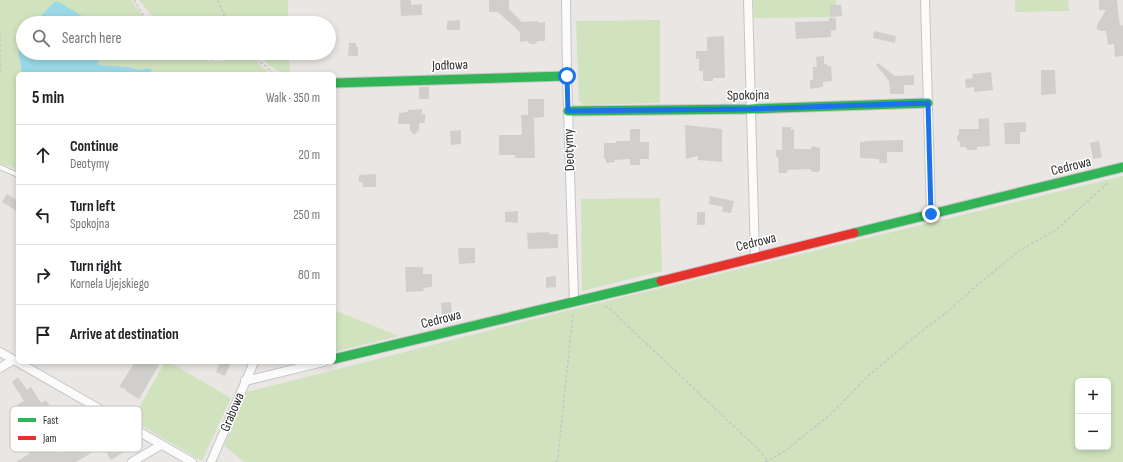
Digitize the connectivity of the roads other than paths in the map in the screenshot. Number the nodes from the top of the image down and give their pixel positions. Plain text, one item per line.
1 (566, 0) edge
2 (748, 0) edge
3 (924, 0) edge
4 (567, 76) junction
5 (336, 83) edge
6 (928, 103) junction
7 (750, 109) junction
8 (568, 111) junction
9 (0, 167) edge
10 (1123, 167) edge
11 (16, 174) edge
12 (931, 214) junction
13 (755, 257) junction
14 (574, 301) junction
15 (0, 352) edge
16 (336, 359) edge
17 (13, 360) junction
18 (16, 362) edge
19 (20, 364) edge
20 (253, 364) edge
21 (315, 364) edge
22 (0, 368) edge
23 (245, 381) junction
24 (93, 406) edge
25 (142, 434) edge
26 (161, 445) junction
27 (132, 462) edge
28 (192, 462) edge
29 (211, 462) edge

1 - 4 street, Deotymy
2 - 7 street
3 - 6 street
4 - 5 street, Jodłowa
4 - 8 street, Deotymy
6 - 7 street, Spokojna
6 - 12 street
7 - 8 street, Spokojna
7 - 13 street
8 - 14 street, Deotymy
9 - 11 lane
10 - 12 street, Cedrowa
12 - 13 street, Cedrowa
13 - 14 street, Cedrowa
14 - 16 street, Cedrowa
15 - 17 street
17 - 18 street
17 - 22 street
19 - 24 street
20 - 23 street, Grabowa
21 - 23 street
23 - 29 street, Grabowa
25 - 26 street
26 - 27 street
26 - 28 street

